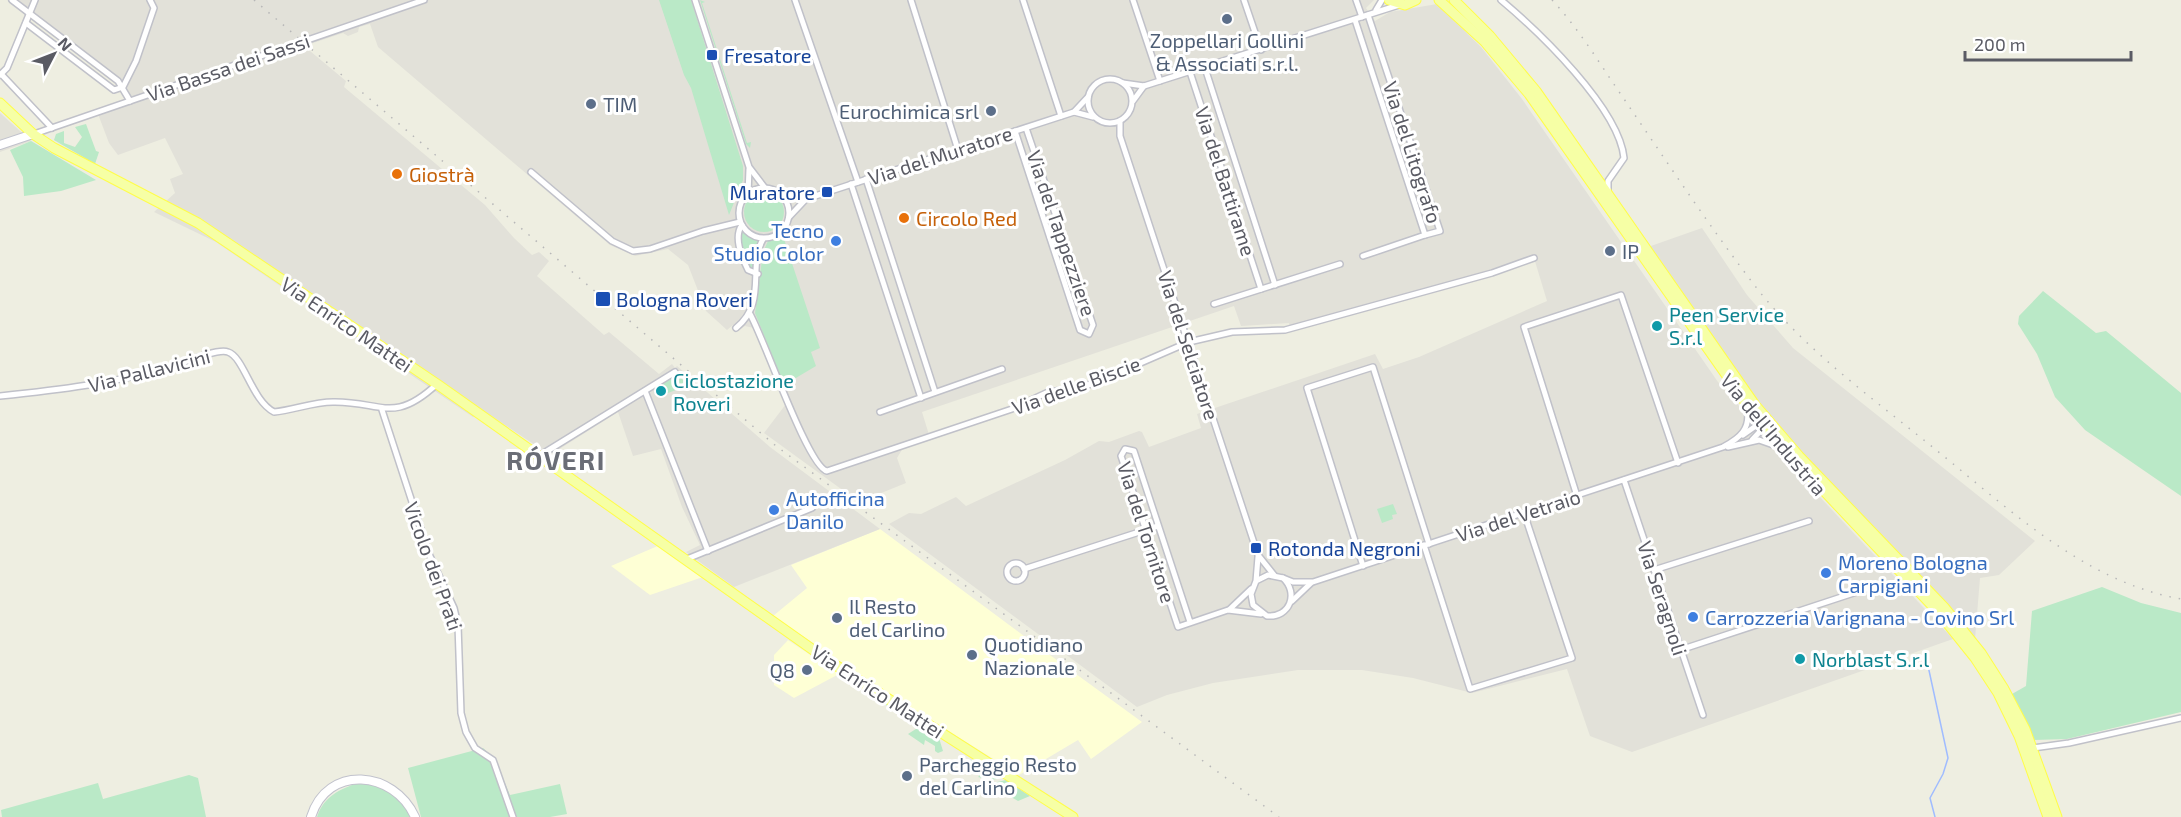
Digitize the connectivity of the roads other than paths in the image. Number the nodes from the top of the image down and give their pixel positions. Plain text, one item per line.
1 (12, 0) edge
2 (35, 0) edge
3 (150, 0) edge
4 (424, 0) edge
5 (695, 0) edge
6 (795, 0) edge
7 (911, 0) edge
8 (1023, 0) edge
9 (1133, 0) edge
10 (1244, 0) edge
11 (1356, 0) edge
12 (1382, 0) edge
13 (1389, 0) edge
14 (1439, 0) edge
15 (1454, 0) edge
16 (1501, 0) edge
17 (1415, 1) edge
18 (1399, 5) junction
19 (1375, 12) junction
20 (30, 14) junction
21 (1368, 15) junction
22 (1359, 18) junction
23 (26, 23) junction
24 (1261, 50) junction
25 (1205, 68) junction
26 (1190, 72) junction
27 (1, 75) edge
28 (1160, 81) junction
29 (1123, 83) junction
30 (1144, 86) junction
31 (123, 87) junction
32 (1088, 97) junction
33 (130, 101) junction
34 (0, 103) edge
35 (1132, 103) junction
36 (1074, 112) junction
37 (1061, 116) junction
38 (1095, 118) junction
39 (1404, 119) junction
40 (1120, 121) junction
41 (1109, 123) junction
42 (1389, 124) junction
43 (52, 128) junction
44 (1026, 128) junction
45 (1015, 131) junction
46 (33, 134) junction
47 (1120, 136) junction
48 (0, 145) edge
49 (958, 150) junction
50 (749, 167) junction
51 (531, 172) dead end
52 (866, 179) junction
53 (858, 182) junction
54 (852, 184) junction
55 (765, 188) junction
56 (779, 193) junction
57 (748, 194) junction
58 (1610, 198) junction
59 (806, 199) junction
60 (789, 217) junction
61 (741, 224) junction
62 (1061, 229) junction
63 (1048, 233) junction
64 (1425, 235) junction
65 (764, 239) junction
66 (1363, 256) dead end
67 (1534, 258) dead end
68 (1340, 264) dead end
69 (758, 274) junction
70 (900, 285) junction
71 (1275, 285) junction
72 (1261, 289) junction
73 (886, 290) junction
74 (1214, 304) dead end
75 (750, 314) junction
76 (736, 328) dead end
77 (1189, 342) junction
78 (1002, 369) dead end
79 (675, 372) dead end
80 (437, 384) junction
81 (645, 391) junction
82 (935, 392) junction
83 (0, 396) edge
84 (921, 398) junction
85 (1747, 406) junction
86 (382, 410) junction
87 (880, 412) dead end
88 (1764, 424) junction
89 (1739, 438) junction
90 (1750, 441) junction
91 (1723, 447) junction
92 (1780, 447) junction
93 (538, 456) junction
94 (1678, 463) junction
95 (1624, 480) junction
96 (1577, 496) junction
97 (812, 508) dead end
98 (1524, 513) junction
99 (1809, 521) dead end
100 (1158, 526) junction
101 (1146, 530) junction
102 (1427, 545) junction
103 (708, 551) junction
104 (1258, 555) junction
105 (687, 559) junction
106 (1363, 566) junction
107 (1024, 568) dead end
108 (1654, 570) junction
109 (1274, 575) junction
110 (1282, 578) junction
111 (1256, 581) junction
112 (1313, 582) junction
113 (1875, 586) dead end
114 (1252, 588) junction
115 (1291, 603) junction
116 (1228, 610) junction
117 (1261, 614) junction
118 (1190, 622) junction
119 (1680, 650) junction
120 (1703, 715) dead end
121 (2181, 718) edge
122 (2032, 748) junction
123 (310, 815) edge
124 (415, 817) edge
125 (513, 817) edge
126 (1073, 817) edge
127 (2048, 817) edge
128 (2057, 817) edge

1 - 20 street
2 - 20 street
3 - 31 street
4 - 33 street, Via Bassa dei Sassi
5 - 50 street
6 - 53 street
7 - 49 street
8 - 37 street
9 - 28 street
10 - 24 street
11 - 22 street, Via del Litografo
12 - 19 street
13 - 18 main road
14 - 85 main road, Via dell'Industria
15 - 58 main road, Via dell'Industria
16 - 58 street
17 - 18 main road
18 - 19 street
19 - 21 street
20 - 23 street
20 - 31 street
21 - 22 street
21 - 39 street, Via del Litografo
22 - 24 street
22 - 42 street, Via del Litografo
23 - 27 street
23 - 31 street
24 - 25 street
25 - 26 street
25 - 71 street, Via del Battirame
26 - 28 street
26 - 72 street, Via del Battirame
27 - 43 street
28 - 30 street
29 - 30 street
29 - 32 street
29 - 35 street
30 - 35 street
31 - 33 street
32 - 36 street, Via del Muratore
32 - 38 street
33 - 43 street, Via Bassa dei Sassi
34 - 46 main road, Via Enrico Mattei
35 - 40 street
36 - 37 street, Via del Muratore
36 - 38 street
37 - 44 street, Via del Muratore
38 - 41 street
39 - 42 street
39 - 64 street, Via del Litografo
40 - 41 street
40 - 47 street, Via del Selciatore
41 - 47 street, Via del Selciatore
42 - 64 street, Via del Litografo
43 - 46 street, Via Bassa dei Sassi
44 - 45 street, Via del Muratore
44 - 62 street, Via del Tappezziere
45 - 49 street, Via del Muratore
45 - 63 street, Via del Tappezziere
46 - 48 street
46 - 80 main road, Via Enrico Mattei
47 - 77 street, Via del Selciatore
49 - 52 street, Via del Muratore
50 - 55 street
50 - 57 street
51 - 61 street
52 - 53 street, Via del Muratore
52 - 70 street
53 - 54 street, Via del Muratore
54 - 59 street, Via del Muratore
54 - 73 street
55 - 56 street
55 - 57 street
56 - 59 street
56 - 60 street
57 - 61 street
58 - 88 main road, Via dell'Industria
59 - 60 street, Via del Muratore
60 - 65 street
61 - 65 street
61 - 69 street
62 - 63 street
62 - 63 street, Via del Tappezziere
64 - 66 street
65 - 69 street
67 - 77 street, Via delle Biscie
68 - 71 street
69 - 75 street
70 - 73 street
70 - 82 street
71 - 72 street
72 - 74 street
73 - 84 street
75 - 76 street
75 - 77 street, Via delle Biscie
77 - 104 street, Via del Selciatore
78 - 82 street
79 - 81 street
80 - 86 street
80 - 93 main road, Via Enrico Mattei
81 - 93 street
81 - 103 street
82 - 84 street
83 - 86 street, Via Pallavicini
84 - 87 street
85 - 88 main road, Via dell'Industria
85 - 89 street
86 - 125 street, Vicolo dei Prati
88 - 89 street, Via del Vetraio
88 - 90 street, Via del Vetraio
88 - 92 main road, Via dell'Industria
88 - 122 main road, Via dell'Industria
89 - 91 street, Via del Vetraio
90 - 91 street, Via del Vetraio
90 - 92 street, Via del Vetraio
91 - 94 street, Via del Vetraio
92 - 127 main road, Via dell'Industria
93 - 105 main road, Via Enrico Mattei
94 - 95 street, Via del Vetraio
94 - 96 street
95 - 96 street, Via del Vetraio
95 - 108 street, Via Seragnoli
96 - 98 street, Via del Vetraio
97 - 103 street
98 - 102 street, Via del Vetraio
98 - 102 street
99 - 108 street
100 - 101 street
100 - 101 street, Via del Tornitore
100 - 118 street, Via del Tornitore
101 - 107 street
101 - 118 street, Via del Tornitore
102 - 106 street, Via del Vetraio
102 - 106 street
103 - 105 street
104 - 109 street, Via del Selciatore
104 - 111 street, Via del Selciatore
105 - 126 main road, Via Enrico Mattei
106 - 112 street, Via del Vetraio
108 - 119 street, Via Seragnoli
109 - 110 street
109 - 111 street
110 - 112 street, Via del Vetraio
110 - 115 street
111 - 114 street
112 - 115 street, Via del Vetraio
113 - 119 street
114 - 116 street
114 - 117 street
115 - 117 street
116 - 117 street
116 - 118 street
119 - 120 street, Via Seragnoli
121 - 122 street
122 - 128 main road, Via dell'Industria
123 - 124 street

